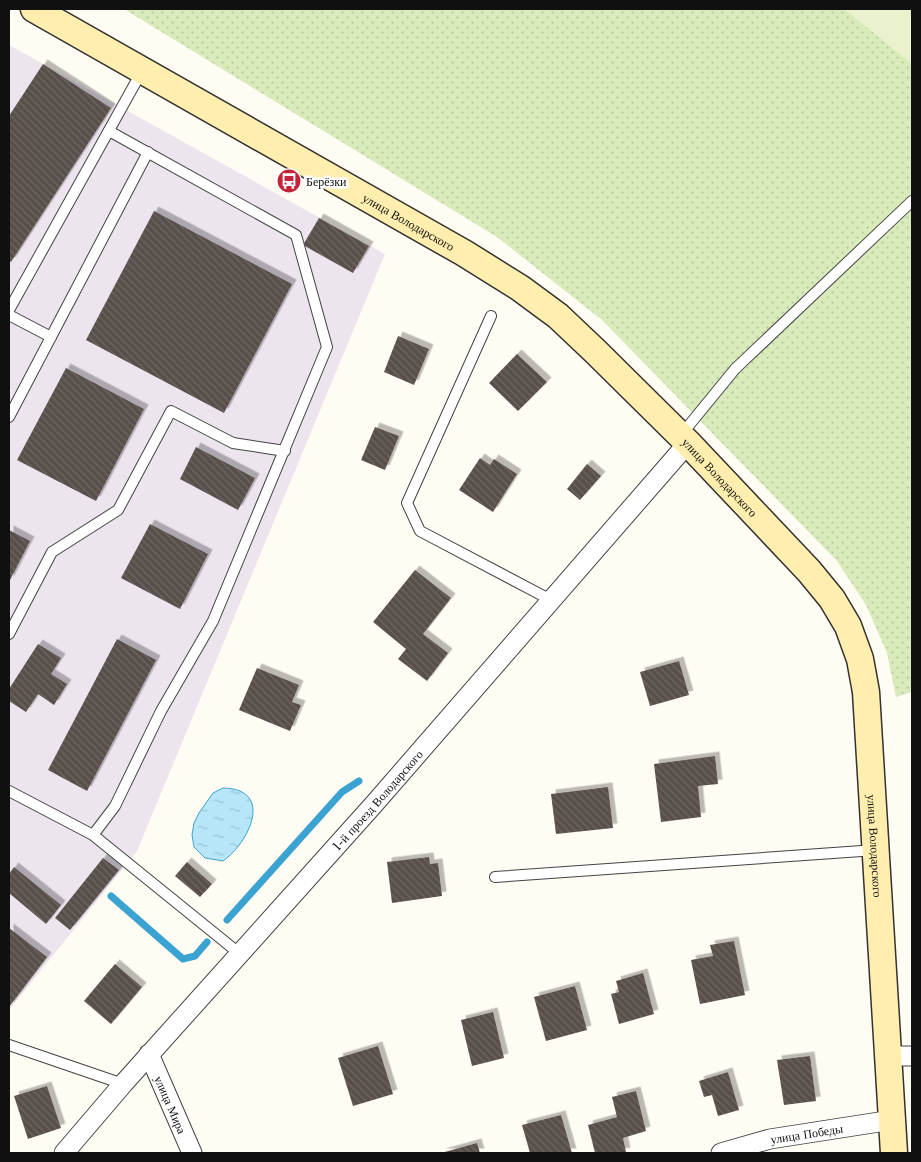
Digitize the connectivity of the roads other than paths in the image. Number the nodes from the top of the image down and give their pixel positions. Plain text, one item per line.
1 (34, 9) edge
2 (136, 66) junction
3 (109, 131) junction
4 (148, 152) junction
5 (912, 201) edge
6 (9, 310) edge
7 (9, 315) edge
8 (491, 316) dead end
9 (51, 337) junction
10 (9, 417) edge
11 (684, 440) junction
12 (285, 451) junction
13 (551, 600) junction
14 (9, 634) edge
15 (9, 791) edge
16 (93, 836) junction
17 (877, 850) junction
18 (495, 877) dead end
19 (240, 954) junction
20 (9, 1045) edge
21 (150, 1054) junction
22 (900, 1056) edge
23 (123, 1084) junction
24 (892, 1120) junction
25 (64, 1153) edge
26 (192, 1153) edge
27 (721, 1153) edge
28 (894, 1153) edge

1 - 2 street, улица Володарского
2 - 3 lane
2 - 11 street, улица Володарского
3 - 4 lane
3 - 6 lane
4 - 9 lane
4 - 12 lane
5 - 11 lane
7 - 9 lane
8 - 13 lane
9 - 10 lane
11 - 13 street, 1-й проезд Володарского
11 - 17 street, улица Володарского
12 - 14 lane
12 - 16 lane
13 - 19 street, 1-й проезд Володарского
15 - 16 lane
16 - 19 lane
17 - 18 lane
17 - 22 street, улица Володарского
19 - 21 street, 1-й проезд Володарского
20 - 23 lane
21 - 23 street, 1-й проезд Володарского
21 - 26 street, улица Мира
22 - 24 street, улица Володарского
23 - 25 street, 1-й проезд Володарского
24 - 27 street, улица Победы
24 - 28 street, улица Володарского

